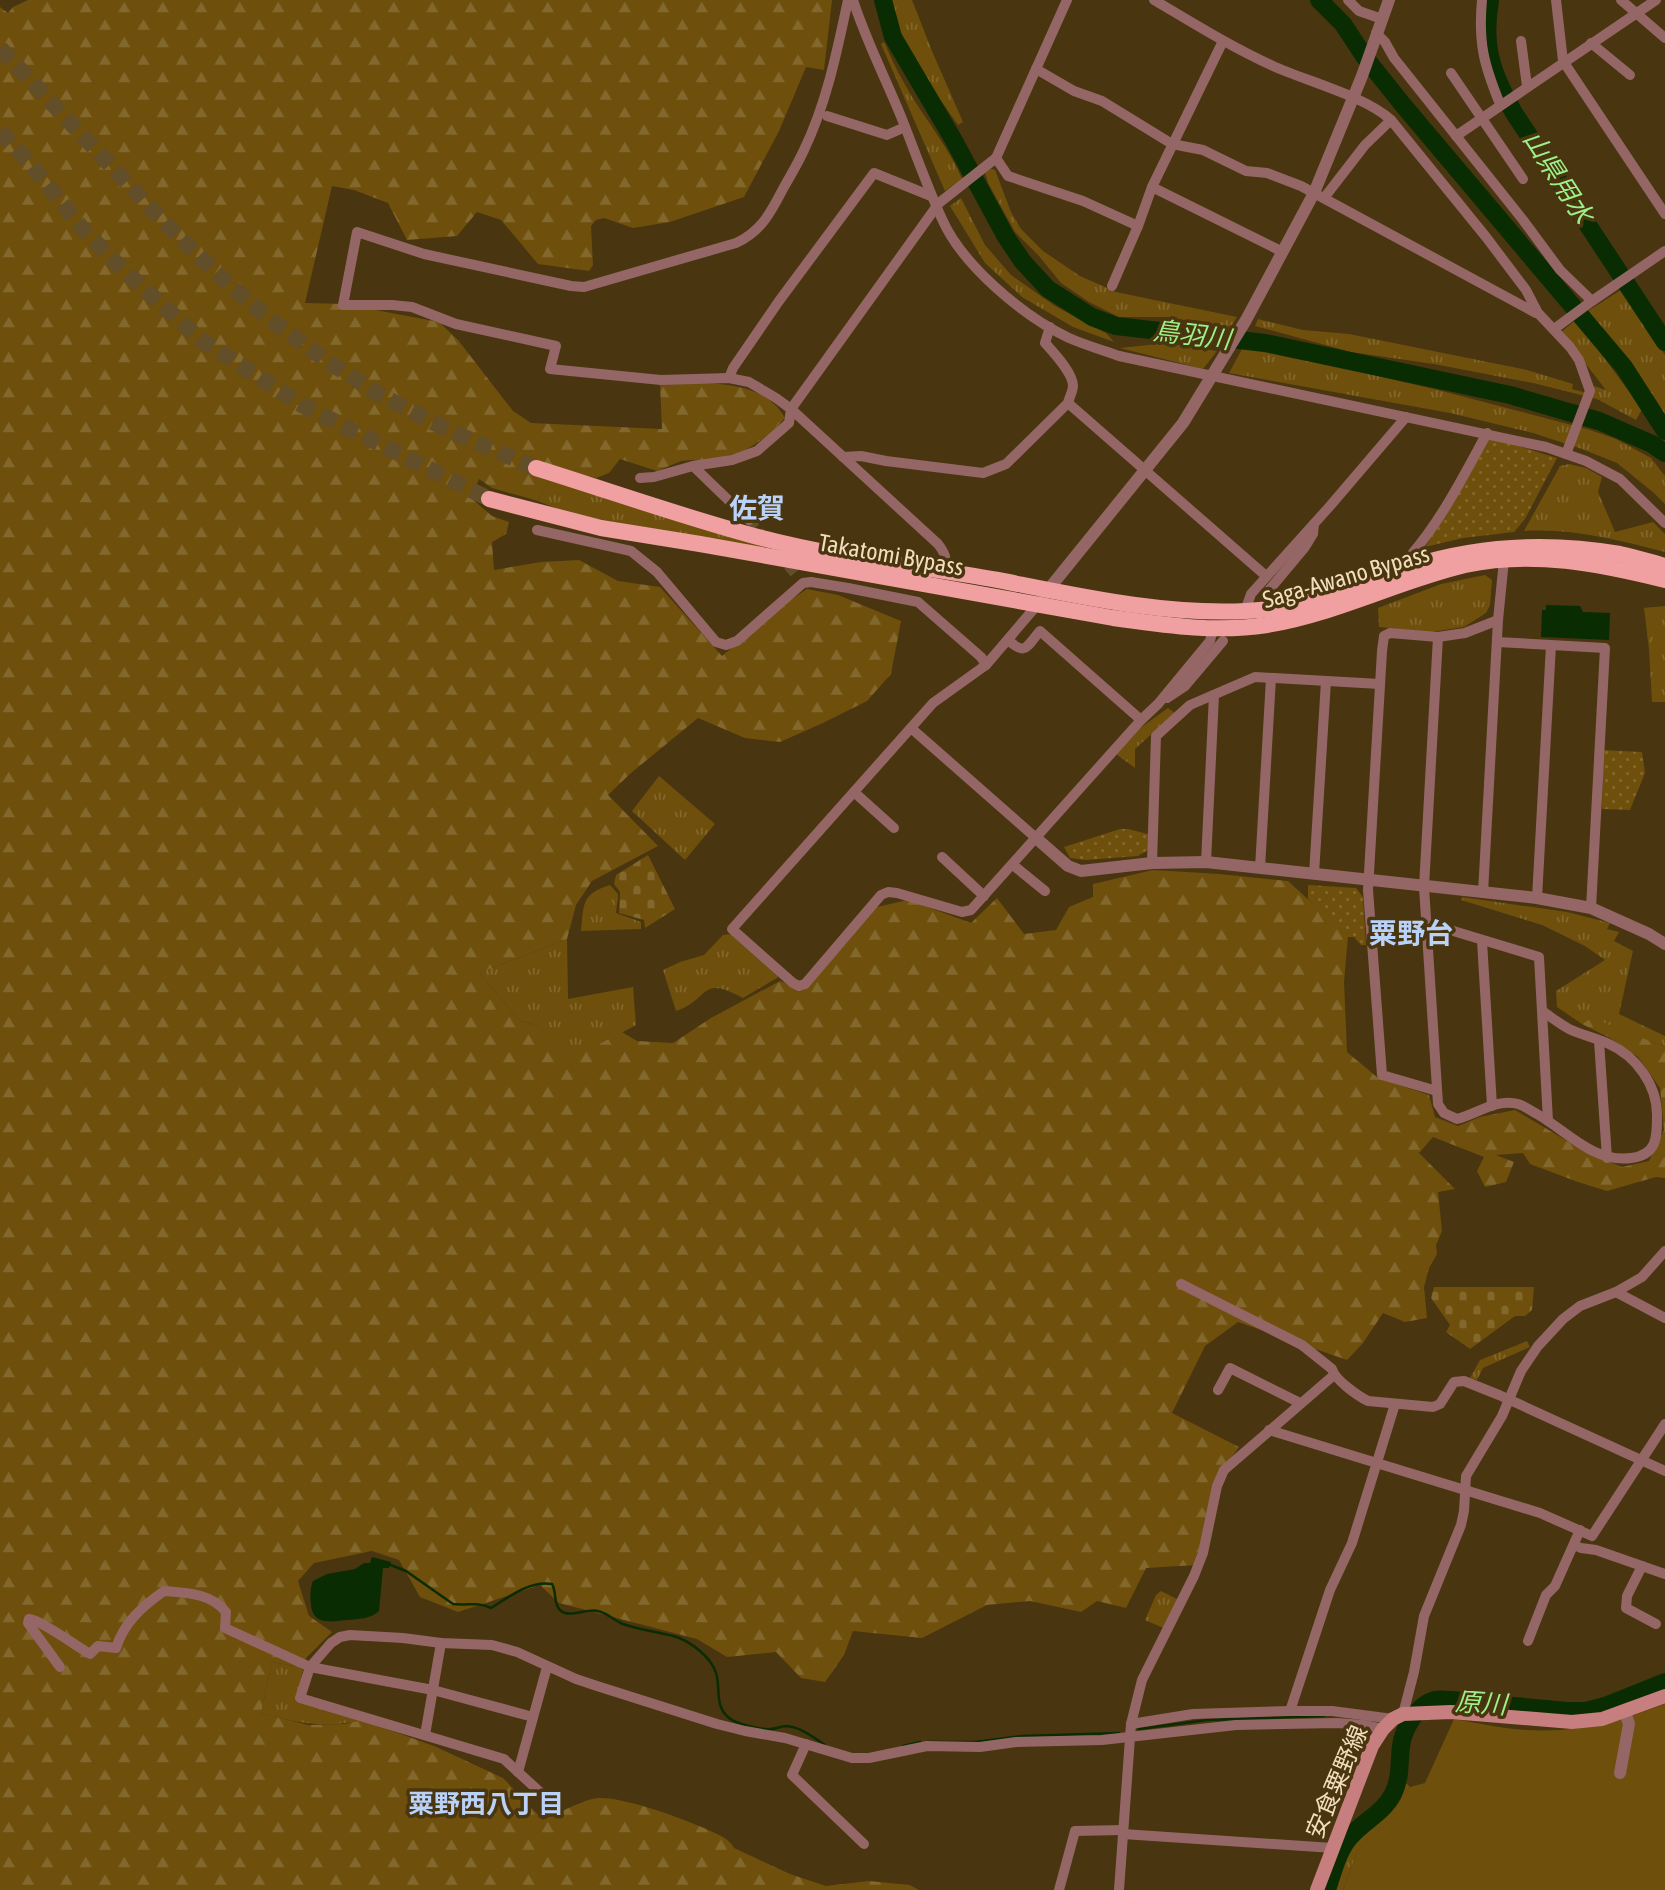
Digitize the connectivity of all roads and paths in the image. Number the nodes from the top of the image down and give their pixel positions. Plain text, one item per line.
1 (848, 0) edge
2 (853, 0) edge
3 (1067, 0) edge
4 (1154, 0) edge
5 (1349, 0) edge
6 (1389, 0) edge
7 (1482, 0) edge
8 (1556, 0) edge
9 (1621, 0) edge
10 (1656, 0) edge
11 (1636, 14) junction
12 (1382, 19) junction
13 (1375, 35) junction
14 (1665, 38) edge
15 (1223, 41) junction
16 (1521, 41) dead end
17 (1591, 43) junction
18 (1563, 61) junction
19 (1036, 69) junction
20 (1451, 74) dead end
21 (1630, 75) dead end
22 (1527, 86) junction
23 (1352, 98) junction
24 (1504, 102) junction
25 (827, 116) dead end
26 (1481, 118) junction
27 (1391, 120) junction
28 (905, 127) junction
29 (1456, 136) junction
30 (1172, 144) junction
31 (992, 161) junction
32 (1522, 179) dead end
33 (1152, 187) junction
34 (931, 196) junction
35 (1319, 196) junction
36 (938, 205) junction
37 (1665, 214) edge
38 (1138, 226) junction
39 (1665, 251) edge
40 (1283, 252) junction
41 (1112, 286) dead end
42 (1589, 303) junction
43 (1538, 313) junction
44 (1050, 327) junction
45 (1557, 327) junction
46 (1214, 374) junction
47 (729, 378) junction
48 (1068, 402) junction
49 (791, 409) junction
50 (1406, 417) junction
51 (1487, 433) junction
52 (1567, 450) junction
53 (842, 457) junction
54 (693, 466) junction
55 (536, 468) tunnel mouth
56 (1146, 471) junction
57 (640, 478) dead end
58 (489, 499) tunnel mouth
59 (749, 520) tunnel mouth
60 (1314, 523) junction
61 (1665, 523) edge
62 (537, 530) dead end
63 (1504, 560) junction
64 (1665, 566) edge
65 (1412, 567) junction
66 (946, 571) junction
67 (1266, 576) junction
68 (1665, 580) edge
69 (1048, 590) junction
70 (1265, 595) dead end
71 (1038, 604) junction
72 (1245, 611) junction
73 (1498, 620) junction
74 (1218, 635) junction
75 (1438, 637) junction
76 (1007, 640) junction
77 (1497, 642) junction
78 (1551, 645) junction
79 (986, 665) junction
80 (1270, 678) junction
81 (1326, 681) junction
82 (1380, 684) junction
83 (1214, 695) junction
84 (1158, 704) junction
85 (1141, 720) junction
86 (911, 728) junction
87 (853, 792) junction
88 (894, 828) dead end
89 (1037, 838) junction
90 (942, 857) dead end
91 (1206, 862) junction
92 (1152, 863) junction
93 (1013, 865) junction
94 (1261, 868) junction
95 (1314, 874) junction
96 (1369, 881) junction
97 (1424, 887) junction
98 (1045, 891) dead end
99 (1483, 893) junction
100 (984, 896) junction
101 (1537, 898) junction
102 (1591, 908) junction
103 (1427, 923) junction
104 (1482, 941) junction
105 (1665, 944) edge
106 (1542, 1011) junction
107 (1600, 1041) junction
108 (1437, 1091) junction
109 (1492, 1106) junction
110 (1548, 1121) junction
111 (1607, 1158) junction
112 (1665, 1251) edge
113 (1181, 1284) dead end
114 (1616, 1292) junction
115 (1665, 1318) edge
116 (1334, 1376) junction
117 (1218, 1390) dead end
118 (1509, 1400) junction
119 (1300, 1404) junction
120 (1395, 1404) junction
121 (1665, 1424) edge
122 (1269, 1430) junction
123 (1642, 1460) junction
124 (1377, 1464) junction
125 (1665, 1471) edge
126 (1464, 1490) junction
127 (1580, 1530) junction
128 (1574, 1545) junction
129 (1642, 1566) junction
130 (1665, 1574) edge
131 (1656, 1624) dead end
132 (1528, 1641) dead end
133 (441, 1643) junction
134 (60, 1667) dead end
135 (310, 1667) junction
136 (547, 1667) junction
137 (433, 1690) junction
138 (1665, 1696) edge
139 (1290, 1711) junction
140 (1625, 1712) junction
141 (533, 1717) junction
142 (1397, 1719) junction
143 (1131, 1724) junction
144 (425, 1735) junction
145 (1130, 1737) junction
146 (806, 1744) junction
147 (518, 1772) junction
148 (1620, 1773) dead end
149 (553, 1804) dead end
150 (1123, 1832) junction
151 (864, 1844) dead end
152 (1333, 1848) junction
153 (1059, 1890) edge
154 (1119, 1890) edge
155 (1317, 1890) edge

1 - 47 street
2 - 28 street
3 - 19 street
4 - 15 street
5 - 12 street
6 - 12 street
7 - 24 street
8 - 18 street
9 - 11 street
10 - 11 street
11 - 14 street
11 - 17 street
12 - 13 street
13 - 23 street
13 - 29 street
15 - 23 street
15 - 30 street
16 - 22 street
17 - 18 street
17 - 21 street
18 - 22 street
18 - 37 street
19 - 30 street
19 - 31 street
20 - 26 street
22 - 24 street
23 - 27 street
23 - 35 street
24 - 26 street
25 - 28 street
26 - 29 street
26 - 32 street
27 - 35 street
27 - 43 street
28 - 34 street
29 - 42 street
30 - 33 street
30 - 35 street
31 - 36 street
31 - 38 street
33 - 38 street
33 - 40 street
34 - 36 street
34 - 47 street
35 - 40 street
35 - 43 street
36 - 44 street
36 - 49 street
38 - 41 street
39 - 42 street
40 - 46 street
42 - 45 street
43 - 45 street
44 - 46 street
44 - 48 street
45 - 52 street
46 - 50 street
46 - 56 street
47 - 49 street
48 - 53 street
48 - 56 street
49 - 53 street
49 - 54 street
50 - 51 street
50 - 60 street
51 - 52 street
51 - 65 street
52 - 61 street
53 - 66 street
54 - 57 street
54 - 59 street
55 - 66 highway, Takatomi Bypass
56 - 67 street
56 - 69 street
58 - 71 highway, Takatomi Bypass
60 - 67 street
60 - 70 street
62 - 79 street
63 - 68 highway, Saga-Awano Bypass
63 - 73 street
63 - 74 highway, Saga-Awano Bypass
64 - 65 highway, Saga-Awano Bypass
65 - 72 highway, Saga-Awano Bypass
66 - 69 highway, Takatomi Bypass
67 - 72 street
69 - 71 street
69 - 72 highway, Saga-Awano Bypass
71 - 74 highway, Saga-Awano Bypass
71 - 76 street
73 - 75 street
73 - 77 street
74 - 84 street
74 - 84 street
75 - 82 street
75 - 97 street
76 - 79 street
76 - 85 street
77 - 78 street
77 - 99 street
78 - 101 street
78 - 102 street
79 - 86 street
80 - 81 street
80 - 83 street
80 - 94 street
81 - 82 street
81 - 95 street
82 - 96 street
83 - 91 street
83 - 92 street
84 - 85 street
85 - 89 street
86 - 87 street
86 - 89 street
87 - 88 street
87 - 100 street
89 - 92 street
89 - 93 street
90 - 100 street
91 - 92 street
91 - 94 street
93 - 98 street
93 - 100 street
94 - 95 street
95 - 96 street
96 - 97 street
96 - 108 street
97 - 99 street
97 - 103 street
99 - 101 street
101 - 102 street
102 - 105 street
103 - 104 street
103 - 108 street
104 - 106 street
104 - 109 street
106 - 107 street
106 - 110 street
107 - 111 street
107 - 111 street
108 - 109 street
109 - 110 street
110 - 111 street
112 - 114 street
113 - 116 street
114 - 115 street
114 - 118 street
116 - 119 street
116 - 120 street
117 - 119 street
118 - 120 street
118 - 123 street
118 - 126 street
119 - 122 street
120 - 124 street
121 - 123 street
122 - 124 street
122 - 143 street
123 - 125 street
123 - 127 street
124 - 126 street
124 - 139 street
126 - 127 street
126 - 142 street
127 - 128 street
128 - 129 street
128 - 132 street
129 - 130 street
129 - 131 street
133 - 135 street
133 - 136 street
133 - 137 street
134 - 135 street
135 - 137 street
135 - 144 street
136 - 141 street
136 - 146 street
137 - 141 street
137 - 144 street
138 - 140 main road
139 - 142 street
139 - 143 street
140 - 142 main road
140 - 148 street
141 - 147 street
142 - 145 street
142 - 152 main road, 安食粟野線
143 - 145 street
144 - 147 street
145 - 146 street
145 - 150 street
146 - 151 street
147 - 149 street
150 - 152 street
150 - 153 street
150 - 154 street
152 - 155 main road, 安食粟野線

